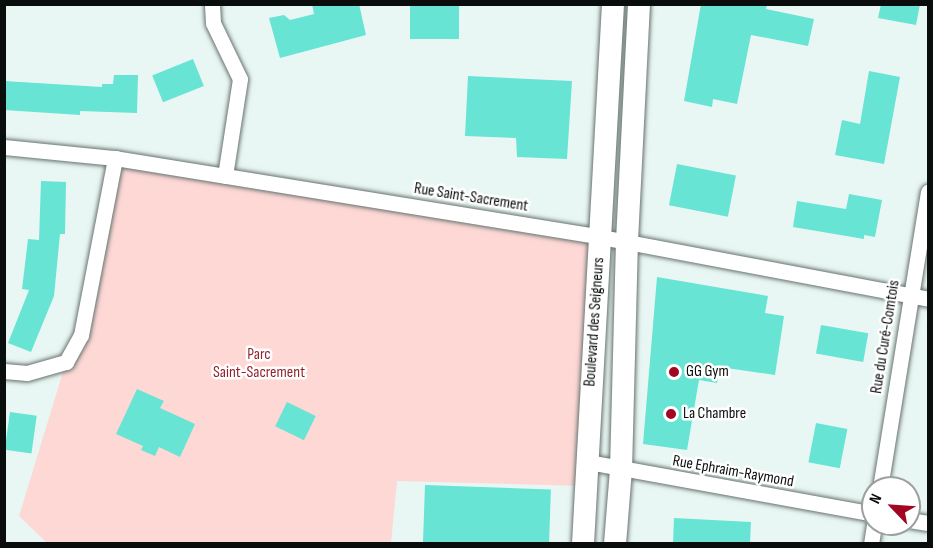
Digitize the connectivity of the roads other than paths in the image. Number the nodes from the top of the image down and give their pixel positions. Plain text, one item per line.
1 (212, 4) edge
2 (613, 4) edge
3 (639, 4) edge
4 (612, 42) junction
5 (637, 44) junction
6 (608, 100) junction
7 (634, 102) junction
8 (4, 147) edge
9 (115, 158) junction
10 (225, 176) junction
11 (928, 192) edge
12 (602, 237) junction
13 (627, 241) junction
14 (910, 296) junction
15 (928, 298) edge
16 (4, 371) edge
17 (588, 462) junction
18 (621, 470) junction
19 (882, 476) edge
20 (861, 512) edge
21 (583, 543) edge
22 (615, 543) edge

1 - 10 street
2 - 4 main road, Boulevard des Seigneurs
3 - 5 main road, Boulevard des Seigneurs
4 - 5 main road
4 - 6 main road, Boulevard des Seigneurs
5 - 7 main road, Boulevard des Seigneurs
6 - 7 main road
6 - 12 main road, Boulevard des Seigneurs
7 - 13 main road, Boulevard des Seigneurs
8 - 9 street, Rue Saint-Sacrement
9 - 10 street, Rue Saint-Sacrement
9 - 16 street
10 - 12 street, Rue Saint-Sacrement
11 - 14 street, Rue du Curé-Comtois
12 - 13 street, Rue Saint-Sacrement
12 - 17 main road, Boulevard des Seigneurs
13 - 14 street, Rue Saint-Sacrement
13 - 18 main road, Boulevard des Seigneurs
14 - 15 street, Rue Saint-Sacrement
14 - 19 street, Rue du Curé-Comtois
17 - 18 street, Rue Ephraim-Raymond
17 - 21 main road, Boulevard des Seigneurs
18 - 20 street, Rue Ephraim-Raymond
18 - 22 main road, Boulevard des Seigneurs

